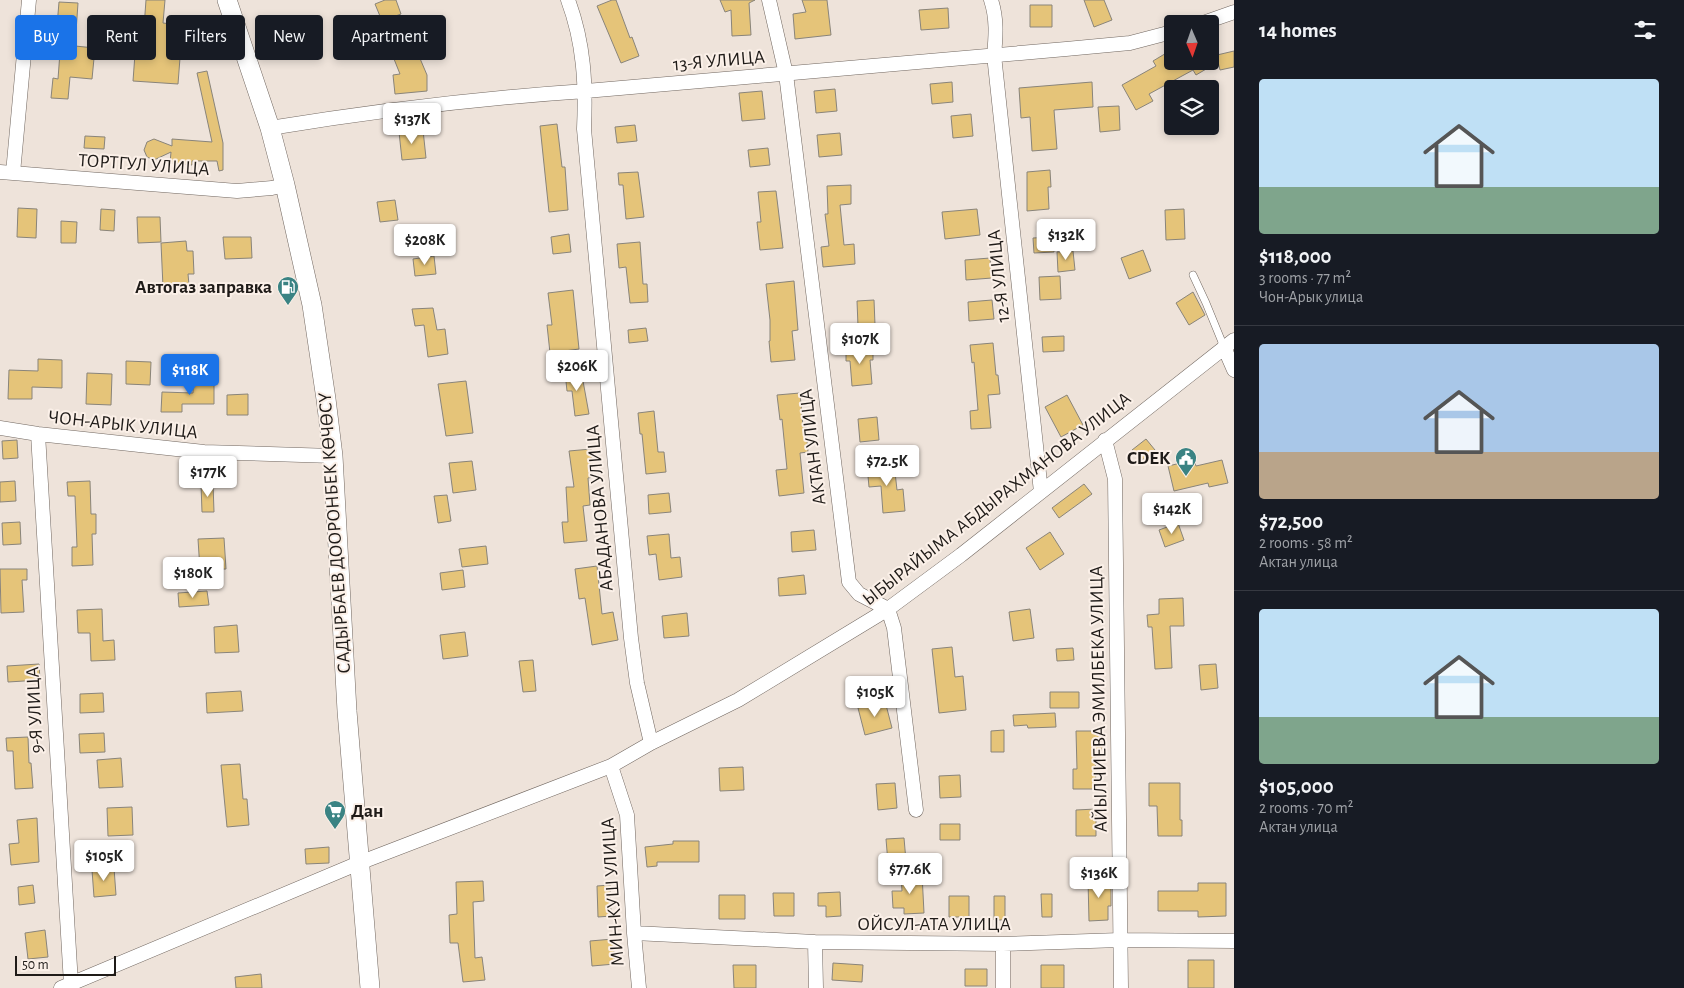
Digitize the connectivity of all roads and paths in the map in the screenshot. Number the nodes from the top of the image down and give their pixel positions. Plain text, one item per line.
1 (29, 0) edge
2 (227, 0) edge
3 (568, 0) edge
4 (769, 0) edge
5 (991, 0) edge
6 (1234, 12) edge
7 (1219, 17) edge
8 (1164, 34) edge
9 (994, 55) junction
10 (786, 74) junction
11 (586, 91) junction
12 (270, 128) junction
13 (6, 173) edge
14 (285, 185) junction
15 (1193, 275) dead end
16 (1229, 344) edge
17 (1234, 370) edge
18 (0, 428) edge
19 (38, 434) junction
20 (1105, 440) junction
21 (333, 456) junction
22 (1041, 492) junction
23 (888, 609) junction
24 (651, 743) junction
25 (612, 766) junction
26 (916, 810) dead end
27 (359, 863) junction
28 (634, 934) junction
29 (1120, 940) junction
30 (1234, 941) edge
31 (815, 942) junction
32 (1003, 944) junction
33 (66, 986) edge
34 (370, 988) edge
35 (639, 988) edge
36 (816, 988) edge
37 (1004, 988) edge
38 (1121, 988) edge

1 - 13 street
2 - 12 main road, САДЫРБАЕВ ДООРОНБЕК КӨЧӨСҮ
3 - 11 street, АБАДАНОВА УЛИЦА
4 - 10 street, АКТАН УЛИЦА
5 - 9 street, 12-Я УЛИЦА
6 - 7 street
8 - 9 street, 13-Я УЛИЦА
9 - 10 street, 13-Я УЛИЦА
9 - 22 street, 12-Я УЛИЦА
10 - 11 street, 13-Я УЛИЦА
10 - 23 street, АКТАН УЛИЦА
11 - 12 street, 13-Я УЛИЦА
11 - 24 street, АБАДАНОВА УЛИЦА
12 - 14 main road, САДЫРБАЕВ ДООРОНБЕК КӨЧӨСҮ
13 - 14 street, ТОРТГУЛ УЛИЦА
14 - 21 main road, САДЫРБАЕВ ДООРОНБЕК КӨЧӨСҮ
15 - 16 lane
16 - 17 street
16 - 20 street, ЫБЫРАЙЫМА АБДЫРАХМАНОВА УЛИЦА
18 - 19 street, ЧОН-АРЫК УЛИЦА
19 - 21 street, ЧОН-АРЫК УЛИЦА
19 - 33 street, 9-Я УЛИЦА
20 - 22 street, ЫБЫРАЙЫМА АБДЫРАХМАНОВА УЛИЦА
20 - 29 street, АЙЫЛЧИЕВА ЭМИЛБЕКА УЛИЦА
21 - 27 main road, САДЫРБАЕВ ДООРОНБЕК КӨЧӨСҮ
22 - 23 street, ЫБЫРАЙЫМА АБДЫРАХМАНОВА УЛИЦА
23 - 24 street, ЫБЫРАЙЫМА АБДЫРАХМАНОВА УЛИЦА
23 - 26 street
24 - 25 street, ЫБЫРАЙЫМА АБДЫРАХМАНОВА УЛИЦА
25 - 27 street, ЫБЫРАЙЫМА АБДЫРАХМАНОВА УЛИЦА
25 - 28 street, МИН-КУШ УЛИЦА
27 - 33 street, ЫБЫРАЙЫМА АБДЫРАХМАНОВА УЛИЦА
27 - 34 main road, САДЫРБАЕВ ДООРОНБЕК КӨЧӨСҮ
28 - 31 street, ОЙСУЛ-АТА УЛИЦА
28 - 35 street, МИН-КУШ УЛИЦА
29 - 30 street, ОЙСУЛ-АТА УЛИЦА
29 - 32 street, ОЙСУЛ-АТА УЛИЦА
29 - 38 street, АЙЫЛЧИЕВА ЭМИЛБЕКА УЛИЦА
31 - 32 street, ОЙСУЛ-АТА УЛИЦА
31 - 36 street
32 - 37 street

